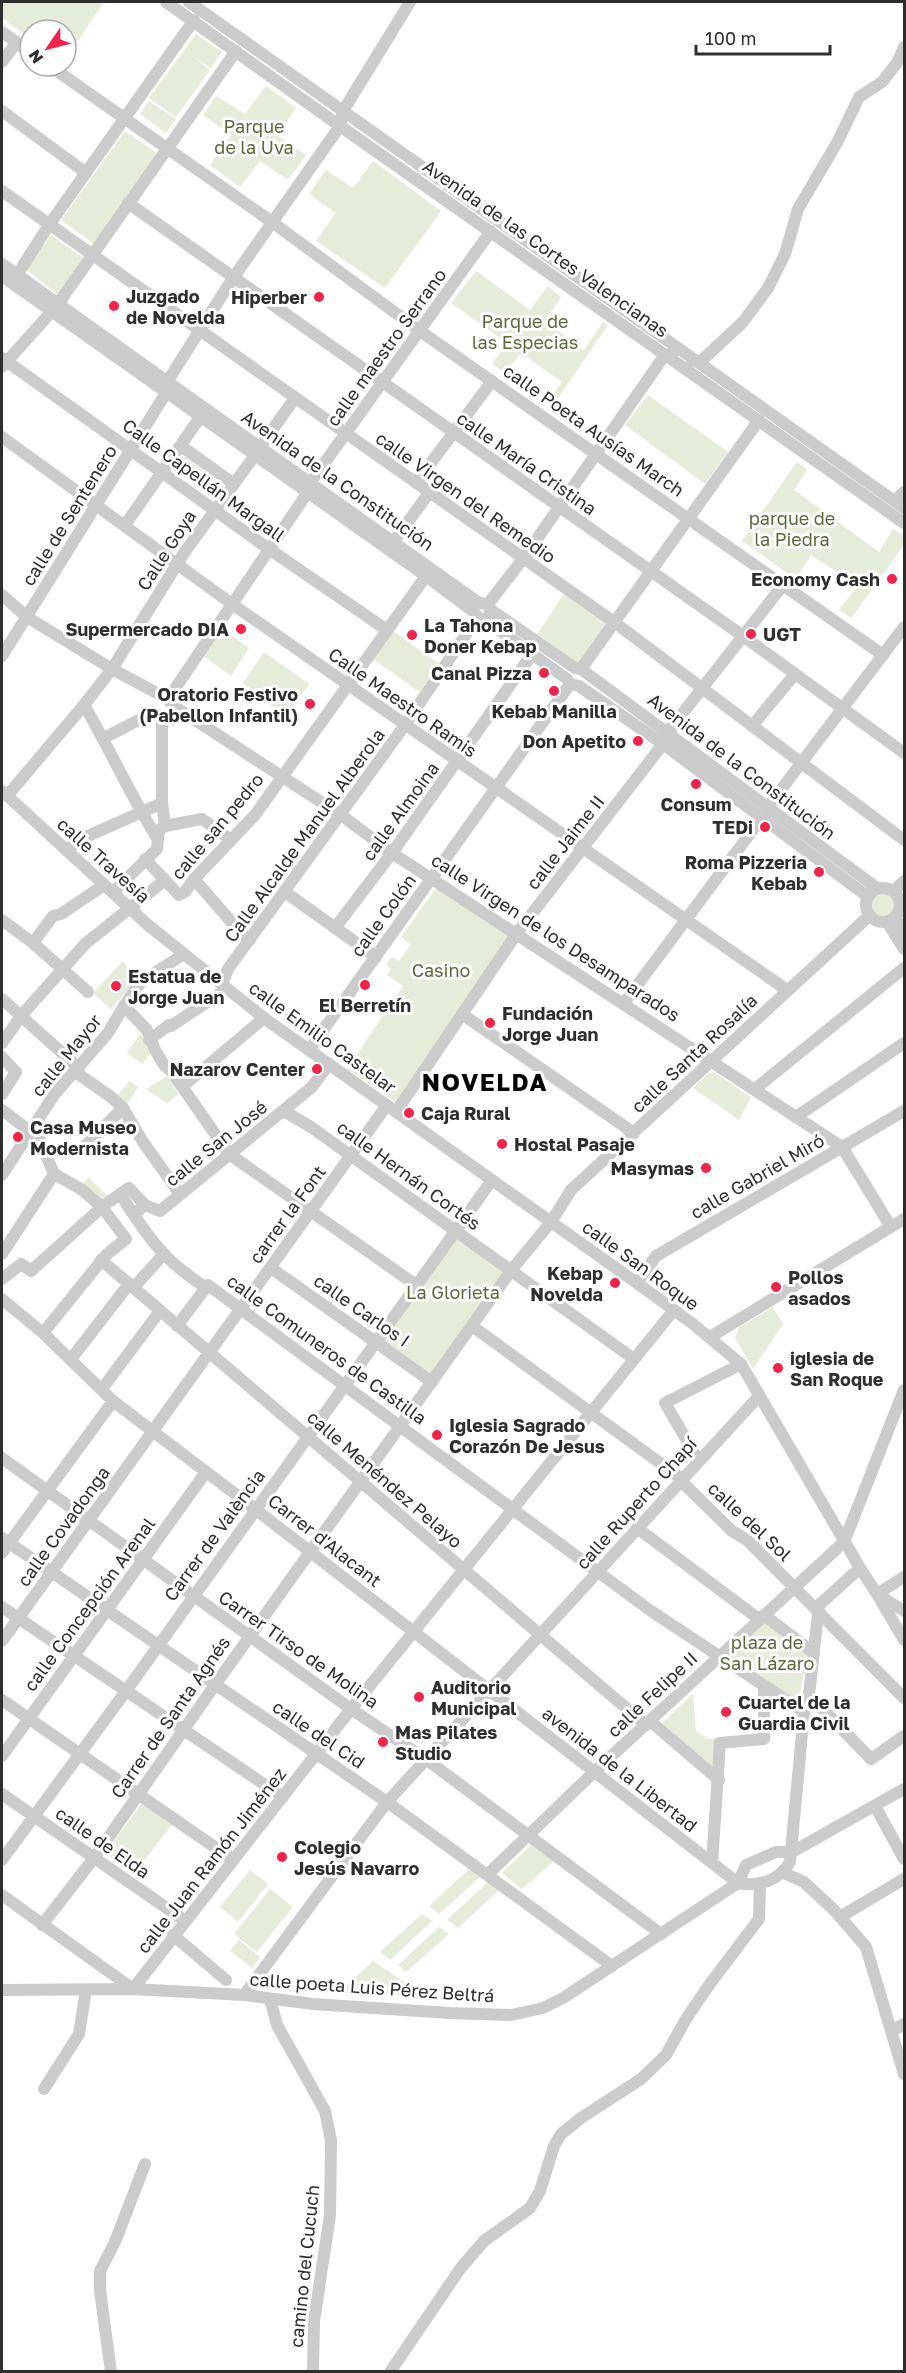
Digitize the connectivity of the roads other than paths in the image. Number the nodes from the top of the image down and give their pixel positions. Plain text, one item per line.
1 (166, 2) edge
2 (189, 2) edge
3 (410, 2) edge
4 (194, 20) junction
5 (2, 32) edge
6 (17, 42) joint
7 (904, 47) edge
8 (236, 51) junction
9 (2, 62) edge
10 (67, 78) edge
11 (2, 111) edge
12 (343, 111) junction
13 (124, 118) junction
14 (340, 126) junction
15 (167, 148) junction
16 (85, 172) junction
17 (2, 191) edge
18 (128, 203) junction
19 (272, 222) junction
20 (49, 225) junction
21 (491, 231) junction
22 (93, 256) junction
23 (2, 264) edge
24 (233, 278) junction
25 (7, 280) edge
26 (55, 307) junction
27 (199, 331) junction
28 (420, 331) junction
29 (666, 355) junction
30 (3, 363) edge
31 (699, 363) junction
32 (492, 381) junction
33 (382, 382) junction
34 (168, 388) junction
35 (295, 398) junction
36 (201, 416) junction
37 (759, 420) junction
38 (453, 433) junction
39 (346, 434) junction
40 (2, 437) edge
41 (182, 446) junction
42 (131, 450) junction
43 (257, 451) junction
44 (596, 453) junction
45 (164, 472) junction
46 (416, 483) junction
47 (234, 484) junction
48 (309, 488) junction
49 (429, 493) junction
50 (901, 500) edge
51 (97, 505) junction
52 (559, 507) junction
53 (214, 509) junction
54 (689, 519) junction
55 (904, 524) edge
56 (125, 525) junction
57 (394, 541) junction
58 (269, 549) junction
59 (523, 559) junction
60 (178, 563) junction
61 (652, 572) junction
62 (426, 576) junction
63 (783, 585) junction
64 (2, 595) edge
65 (231, 604) junction
66 (482, 611) junction
67 (27, 617) junction
68 (614, 622) junction
69 (904, 627) edge
70 (387, 630) junction
71 (743, 636) junction
72 (532, 654) junction
73 (883, 655) junction
74 (2, 656) edge
75 (112, 669) junction
76 (580, 670) junction
77 (795, 674) junction
78 (572, 683) junction
79 (348, 684) junction
80 (702, 688) junction
81 (166, 700) junction
82 (84, 705) junction
83 (841, 708) junction
84 (158, 714) junction
85 (405, 725) junction
86 (752, 726) junction
87 (104, 738) junction
88 (666, 738) junction
89 (904, 753) edge
90 (457, 762) junction
91 (802, 763) junction
92 (282, 777) junction
93 (496, 789) junction
94 (4, 794) edge
95 (162, 803) junction
96 (141, 812) junction
97 (765, 812) junction
98 (340, 815) junction
99 (165, 826) junction
100 (157, 838) junction
101 (231, 840) junction
102 (904, 840) edge
103 (582, 849) junction
104 (66, 850) junction
105 (392, 853) junction
106 (145, 859) junction
107 (433, 877) junction
108 (194, 879) junction
109 (165, 880) junction
110 (904, 881) edge
111 (109, 888) junction
112 (894, 891) junction
113 (285, 892) junction
114 (872, 892) junction
115 (131, 909) junction
116 (869, 916) junction
117 (2, 920) edge
118 (891, 920) junction
119 (686, 921) junction
120 (335, 928) junction
121 (517, 933) junction
122 (904, 934) edge
123 (250, 940) junction
124 (33, 944) junction
125 (904, 949) edge
126 (184, 954) junction
127 (376, 957) junction
128 (203, 967) junction
129 (904, 968) edge
130 (228, 969) junction
131 (62, 970) junction
132 (224, 987) junction
133 (787, 990) junction
134 (88, 992) dead end
135 (2, 999) edge
136 (624, 1003) junction
137 (124, 1006) junction
138 (462, 1014) junction
139 (21, 1016) junction
140 (264, 1018) junction
141 (149, 1040) junction
142 (2, 1043) edge
143 (904, 1043) edge
144 (309, 1050) junction
145 (2, 1057) edge
146 (711, 1061) junction
147 (329, 1064) junction
148 (77, 1070) junction
149 (183, 1086) junction
150 (754, 1089) junction
151 (2, 1094) edge
152 (123, 1108) junction
153 (391, 1109) junction
154 (2, 1110) edge
155 (284, 1111) junction
156 (904, 1112) edge
157 (796, 1117) junction
158 (30, 1132) junction
159 (634, 1133) junction
160 (83, 1148) dead end
161 (842, 1148) junction
162 (229, 1154) junction
163 (351, 1157) junction
164 (54, 1174) junction
165 (2, 1175) edge
166 (492, 1180) junction
167 (120, 1194) junction
168 (180, 1194) junction
169 (145, 1205) junction
170 (102, 1207) junction
171 (310, 1213) junction
172 (134, 1214) junction
173 (904, 1219) edge
174 (551, 1222) junction
175 (891, 1227) junction
176 (456, 1230) junction
177 (3, 1253) edge
178 (164, 1254) junction
179 (101, 1260) junction
180 (21, 1264) junction
181 (271, 1268) junction
182 (512, 1270) junction
183 (2, 1279) edge
184 (637, 1283) junction
185 (416, 1285) junction
186 (131, 1286) junction
187 (207, 1287) junction
188 (2, 1299) edge
189 (241, 1309) junction
190 (674, 1310) junction
191 (160, 1311) junction
192 (177, 1326) junction
193 (472, 1326) junction
194 (44, 1333) junction
195 (710, 1337) junction
196 (375, 1342) junction
197 (210, 1353) junction
198 (71, 1359) junction
199 (634, 1359) junction
200 (741, 1364) junction
201 (432, 1382) junction
202 (345, 1384) junction
203 (102, 1389) junction
204 (904, 1390) edge
205 (759, 1396) junction
206 (112, 1401) junction
207 (591, 1413) junction
208 (401, 1426) junction
209 (154, 1431) junction
210 (308, 1436) junction
211 (2, 1458) edge
212 (699, 1461) junction
213 (206, 1473) junction
214 (681, 1479) junction
215 (362, 1482) junction
216 (48, 1490) junction
217 (514, 1508) junction
218 (255, 1509) junction
219 (89, 1521) junction
220 (637, 1528) junction
221 (844, 1542) junction
222 (4, 1544) edge
223 (311, 1551) junction
224 (144, 1560) junction
225 (860, 1568) junction
226 (464, 1570) junction
227 (598, 1570) junction
228 (52, 1573) junction
229 (904, 1577) edge
230 (795, 1587) junction
231 (877, 1594) junction
232 (193, 1596) junction
233 (2, 1607) edge
234 (818, 1611) junction
235 (904, 1611) edge
236 (107, 1612) junction
237 (761, 1617) junction
238 (18, 1618) junction
239 (414, 1631) junction
240 (540, 1635) junction
241 (250, 1636) junction
242 (904, 1640) edge
243 (2, 1641) edge
244 (158, 1646) junction
245 (814, 1653) junction
246 (75, 1656) junction
247 (719, 1656) junction
248 (215, 1685) junction
249 (764, 1686) junction
250 (489, 1690) junction
251 (126, 1691) junction
252 (809, 1695) junction
253 (904, 1698) edge
254 (2, 1700) edge
255 (351, 1709) junction
256 (804, 1712) junction
257 (29, 1719) junction
258 (648, 1723) junction
259 (183, 1729) junction
260 (904, 1736) edge
261 (79, 1754) junction
262 (317, 1754) junction
263 (2, 1756) edge
264 (427, 1760) junction
265 (594, 1772) junction
266 (719, 1779) junction
267 (904, 1789) edge
268 (2, 1794) edge
269 (137, 1794) junction
270 (284, 1797) junction
271 (387, 1802) junction
272 (875, 1806) junction
273 (35, 1816) junction
274 (529, 1835) junction
275 (792, 1852) junction
276 (94, 1857) junction
277 (232, 1859) junction
278 (904, 1859) edge
279 (2, 1860) edge
280 (712, 1863) junction
281 (784, 1873) junction
282 (488, 1874) junction
283 (904, 1879) edge
284 (738, 1883) junction
285 (760, 1883) junction
286 (2, 1895) edge
287 (840, 1917) junction
288 (184, 1920) junction
289 (42, 1925) junction
290 (662, 1934) junction
291 (172, 1935) junction
292 (612, 1966) junction
293 (226, 1980) dead end
294 (133, 1989) junction
295 (2, 1990) edge
296 (86, 1990) junction
297 (244, 1995) junction
298 (270, 1999) junction
299 (904, 2024) edge
300 (892, 2031) junction
301 (904, 2074) edge
302 (44, 2089) dead end
303 (145, 2164) dead end
304 (111, 2372) edge
305 (313, 2372) edge
306 (390, 2372) edge

1 - 4 street, Avenida de las Cortes Valencianas
2 - 12 street, Avenida de las Cortes Valencianas
3 - 12 street
4 - 8 street, Avenida de las Cortes Valencianas
4 - 13 street
5 - 6 street
6 - 9 street
7 - 31 street
8 - 14 street, Avenida de las Cortes Valencianas
8 - 15 street
10 - 13 street, calle Poeta Ausías March
11 - 16 street
12 - 14 street
12 - 31 street, Avenida de las Cortes Valencianas
13 - 15 street, calle Poeta Ausías March
13 - 16 street
14 - 19 street, calle de Sentenero
14 - 21 street, Avenida de las Cortes Valencianas
15 - 18 street
15 - 19 street, calle Poeta Ausías March
16 - 20 street
17 - 20 street, calle Virgen del Remedio
18 - 22 street
18 - 24 street, calle María Cristina
19 - 24 street, calle de Sentenero
19 - 28 street, calle Poeta Ausías March
20 - 22 street, calle Virgen del Remedio
20 - 25 street
21 - 28 street, calle maestro Serrano
21 - 29 street, Avenida de las Cortes Valencianas
22 - 26 street
22 - 27 street, calle Virgen del Remedio
23 - 25 street, Avenida de la Constitución
24 - 27 street, calle de Sentenero
24 - 33 street, calle María Cristina
25 - 26 street, Avenida de la Constitución
26 - 30 street
26 - 34 street, Avenida de la Constitución
27 - 34 street, calle de Sentenero
27 - 35 street, calle Virgen del Remedio
28 - 32 street, calle Poeta Ausías March
28 - 33 street, calle maestro Serrano
29 - 31 street
29 - 37 street, Avenida de las Cortes Valencianas
29 - 44 street, Calle Alcalde Manuel Alberola
30 - 42 street, Calle Capellán Margall
31 - 50 street, Avenida de las Cortes Valencianas
32 - 38 street
32 - 44 street, calle Poeta Ausías March
33 - 38 street, calle María Cristina
33 - 39 street, calle maestro Serrano
34 - 36 street, Avenida de la Constitución
34 - 42 street, calle de Sentenero
34 - 43 street, Avenida de la Constitución
35 - 39 street, calle Virgen del Remedio
35 - 43 street, Calle Goya
36 - 41 street
36 - 43 street, Avenida de la Constitución
37 - 54 street, calle Colón
37 - 55 street, Avenida de las Cortes Valencianas
38 - 46 street
38 - 52 street, calle María Cristina
39 - 46 street, calle Virgen del Remedio
39 - 48 street, calle maestro Serrano
40 - 51 street, Calle Maestro Ramis
41 - 45 street
41 - 47 street
42 - 45 street, Calle Capellán Margall
42 - 51 street, calle de Sentenero
43 - 47 street, Calle Goya
43 - 48 street, Avenida de la Constitución
44 - 52 street, Calle Alcalde Manuel Alberola
44 - 54 street, calle Poeta Ausías March
45 - 53 street, Calle Capellán Margall
45 - 56 street
46 - 49 street, calle Virgen del Remedio
47 - 53 street, Calle Goya
48 - 57 street, Avenida de la Constitución
48 - 58 street, calle maestro Serrano
48 - 62 street, Avenida de la Constitución
49 - 57 street
49 - 59 street, calle Virgen del Remedio
51 - 56 street, Calle Maestro Ramis
51 - 67 street, calle de Sentenero
52 - 59 street, Calle Alcalde Manuel Alberola
52 - 61 street, calle María Cristina
53 - 58 street, Calle Capellán Margall
53 - 60 street, Calle Goya
54 - 61 street, calle Colón
54 - 63 street, calle Poeta Ausías March
56 - 60 street, Calle Maestro Ramis
57 - 66 street, Avenida de la Constitución
58 - 65 street, calle maestro Serrano
58 - 70 street, Calle Capellán Margall
59 - 66 street, Calle Alcalde Manuel Alberola
59 - 68 street, calle Virgen del Remedio
60 - 65 street, Calle Maestro Ramis
60 - 75 street, Calle Goya
61 - 68 street, calle Colón
61 - 71 street, calle María Cristina
62 - 66 street, Avenida de la Constitución
62 - 70 street, calle san pedro
63 - 71 street, calle Jaime II
63 - 73 street, calle Poeta Ausías March
64 - 67 street, calle Virgen de los Desamparados
65 - 79 street, Calle Maestro Ramis
65 - 81 street, calle maestro Serrano
66 - 72 street, Avenida de la Constitución
66 - 76 street, Avenida de la Constitución
66 - 85 street, Calle Alcalde Manuel Alberola
67 - 74 street, calle de Sentenero
67 - 75 street, calle Virgen de los Desamparados
68 - 76 street, calle Colón
68 - 80 street, calle Virgen del Remedio
69 - 73 street
70 - 79 street, calle san pedro
71 - 77 street, calle María Cristina
71 - 80 street, calle Jaime II
72 - 78 street, Avenida de la Constitución
72 - 90 street, calle Almoina
73 - 83 street
75 - 81 street, calle Virgen de los Desamparados
75 - 82 street, Calle Goya
76 - 78 street, calle Colón
76 - 88 street, Avenida de la Constitución
77 - 83 street, calle María Cristina
77 - 86 street
78 - 88 street, Avenida de la Constitución
78 - 93 street, calle Colón
79 - 85 street, Calle Maestro Ramis
79 - 92 street, calle san pedro
80 - 86 street, calle Virgen del Remedio
80 - 88 street, calle Jaime II
81 - 84 street
81 - 84 street
81 - 92 street, calle Virgen de los Desamparados
82 - 87 street
82 - 94 street, Calle Goya
83 - 89 street, calle María Cristina
83 - 91 street
84 - 87 street
84 - 95 street
85 - 90 street, Calle Maestro Ramis
85 - 98 street, Calle Alcalde Manuel Alberola
86 - 91 street, calle Virgen del Remedio
87 - 96 street
88 - 97 street, Avenida de la Constitución
88 - 103 street, calle Jaime II
90 - 93 street, Calle Maestro Ramis
90 - 105 street, calle Almoina
91 - 97 street
91 - 102 street, calle Virgen del Remedio
92 - 98 street, calle Virgen de los Desamparados
92 - 101 street, calle san pedro
93 - 103 street, Calle Maestro Ramis
93 - 107 street, calle Colón
94 - 104 street, calle Travesía
95 - 96 street
95 - 99 street
96 - 100 street
96 - 104 street
97 - 114 street, Avenida de la Constitución
97 - 119 street
98 - 105 street, calle Virgen de los Desamparados
98 - 113 street, Calle Alcalde Manuel Alberola
99 - 100 street
99 - 101 street
100 - 106 street
101 - 108 street, calle san pedro
103 - 119 street, Calle Maestro Ramis
103 - 121 street, calle Jaime II
104 - 111 street, calle Travesía
105 - 107 street, calle Virgen de los Desamparados
105 - 120 street, calle Almoina
106 - 109 street
106 - 111 street
107 - 121 street, calle Virgen de los Desamparados
107 - 127 street, calle Colón
108 - 109 street, calle san pedro
108 - 123 street
109 - 115 street
110 - 112 street
111 - 115 street, calle Travesía
111 - 124 street
112 - 114 street
112 - 118 street
113 - 120 street
113 - 123 street, Calle Alcalde Manuel Alberola
114 - 116 street
115 - 126 street, calle Travesía
115 - 131 street
116 - 118 street
116 - 133 street, calle Santa Rosalía
117 - 124 street
118 - 122 street
118 - 125 street
119 - 133 street, Calle Maestro Ramis
119 - 136 street
120 - 127 street
121 - 136 street, calle Virgen de los Desamparados
121 - 138 street, calle Jaime II
123 - 130 street, Calle Alcalde Manuel Alberola
124 - 131 street
126 - 128 street, calle Travesía
126 - 137 street, calle Mayor
127 - 144 street, calle Colón
128 - 130 street
128 - 132 street, calle Emilio Castelar
129 - 150 street
130 - 132 street, Calle Alcalde Manuel Alberola
131 - 134 street
131 - 139 street
132 - 140 street, calle Emilio Castelar
132 - 141 street
133 - 146 street, calle Santa Rosalía
135 - 139 street
136 - 146 street, calle Virgen de los Desamparados
137 - 141 street
137 - 148 street, calle Mayor
138 - 153 street, calle Jaime II
138 - 159 street
139 - 142 street
139 - 148 street
140 - 144 street, calle Emilio Castelar
140 - 149 street
141 - 149 street
143 - 157 street
144 - 147 street, calle Emilio Castelar
145 - 151 street
146 - 150 street, calle Virgen de los Desamparados
146 - 159 street, calle Santa Rosalía
147 - 153 street, calle Emilio Castelar
147 - 155 street, calle San José
148 - 152 street
148 - 158 street, calle Mayor
149 - 162 street
150 - 157 street, calle Virgen de los Desamparados
152 - 160 street
152 - 168 street
153 - 163 street, carrer la Font
153 - 166 street, calle Emilio Castelar
154 - 158 street
155 - 162 street, calle San José
155 - 163 street, calle Hernán Cortés
156 - 161 street, calle Gabriel Miró
157 - 161 street, calle Virgen de los Desamparados
158 - 164 street
158 - 165 street, calle Mayor
159 - 174 street, calle Santa Rosalía
161 - 175 street, calle Virgen de los Desamparados
161 - 184 street, calle Gabriel Miró
162 - 168 street, calle San José
162 - 171 street
163 - 171 street, carrer la Font
163 - 176 street, calle Hernán Cortés
164 - 170 street
164 - 177 street
166 - 174 street, calle Emilio Castelar
166 - 176 street, Carrer de València
167 - 169 street
167 - 170 street
167 - 172 street, calle Comuneros de Castilla
168 - 169 street, calle San José
169 - 172 street
170 - 179 street
170 - 180 street
171 - 181 street, carrer la Font
171 - 185 street
172 - 178 street, calle Comuneros de Castilla
173 - 175 street
174 - 182 street, calle Santa Rosalía
174 - 184 street, calle San Roque
175 - 195 street
176 - 182 street, calle Hernán Cortés
176 - 185 street, Carrer de València
177 - 180 street
178 - 186 street
178 - 187 street, calle Comuneros de Castilla
179 - 186 street, calle Menéndez Pelayo
179 - 194 street
180 - 183 street
181 - 189 street, carrer la Font
181 - 196 street, calle Carlos I
182 - 193 street
182 - 199 street, calle Hernán Cortés
184 - 190 street, calle San Roque
185 - 196 street, Carrer de València
186 - 191 street, calle Menéndez Pelayo
186 - 198 street
187 - 189 street, calle Comuneros de Castilla
187 - 192 street
188 - 194 street, Carrer d'Alacant
189 - 197 street, carrer la Font
189 - 202 street, calle Comuneros de Castilla
190 - 195 street, calle San Roque
190 - 199 street, calle Juan Ramón Jiménez
191 - 192 street, calle Menéndez Pelayo
191 - 203 street
192 - 197 street, calle Menéndez Pelayo
193 - 201 street
193 - 207 street, calle del Sol
194 - 198 street, Carrer d'Alacant
195 - 200 street, calle San Roque
196 - 201 street, calle Carlos I
196 - 202 street, Carrer de València
197 - 209 street, carrer la Font
197 - 210 street, calle Menéndez Pelayo
198 - 203 street, Carrer d'Alacant
199 - 207 street, calle Juan Ramón Jiménez
200 - 205 street, calle San Roque
200 - 212 street
201 - 208 street, Carrer de Santa Agnés
202 - 208 street, calle Comuneros de Castilla
202 - 210 street, Carrer de València
203 - 206 street, Carrer d'Alacant
204 - 221 street
205 - 212 street, calle Ruperto Chapí
205 - 221 street, calle San Roque
206 - 209 street, Carrer d'Alacant
206 - 216 street
207 - 214 street, calle del Sol
207 - 217 street, calle Juan Ramón Jiménez
208 - 215 street, Carrer de Santa Agnés
208 - 217 street, calle Comuneros de Castilla
209 - 213 street, Carrer d'Alacant
209 - 219 street, calle Covadonga
210 - 215 street, calle Menéndez Pelayo
210 - 218 street, Carrer de València
211 - 216 street, Carrer Tirso de Molina
212 - 214 street, calle Ruperto Chapí
213 - 218 street, Carrer d'Alacant
213 - 224 street, calle Concepción Arenal
214 - 220 street, calle Ruperto Chapí
214 - 230 street, calle del Sol
215 - 223 street, Carrer de Santa Agnés
215 - 226 street, calle Menéndez Pelayo
216 - 219 street, Carrer Tirso de Molina
216 - 222 street
217 - 226 street, calle Juan Ramón Jiménez
217 - 227 street, calle Comuneros de Castilla
218 - 223 street, Carrer d'Alacant
218 - 232 street, Carrer de València
219 - 224 street, Carrer Tirso de Molina
219 - 228 street, calle Covadonga
220 - 227 street, calle Ruperto Chapí
220 - 237 street
221 - 225 street, calle San Roque
221 - 230 street, calle Felipe II
222 - 228 street, calle del Cid
223 - 239 street, Carrer d'Alacant
223 - 241 street, Carrer de Santa Agnés
224 - 232 street, Carrer Tirso de Molina
224 - 236 street, calle Concepción Arenal
225 - 231 street, calle San Roque
225 - 234 street
226 - 239 street, calle Juan Ramón Jiménez
226 - 240 street, calle Menéndez Pelayo
227 - 240 street, calle Ruperto Chapí
227 - 247 street, calle Comuneros de Castilla
228 - 236 street, calle del Cid
228 - 238 street, calle Covadonga
229 - 231 street
230 - 234 street, calle del Sol
230 - 237 street, calle Felipe II
231 - 235 street
231 - 242 street, calle San Roque
232 - 241 street, Carrer Tirso de Molina
232 - 244 street, Carrer de València
233 - 238 street
234 - 245 street
234 - 253 street, calle del Sol
236 - 244 street, calle del Cid
236 - 246 street, calle Concepción Arenal
237 - 245 street
237 - 247 street, calle Felipe II
238 - 243 street, calle Covadonga
238 - 246 street
239 - 250 street, avenida de la Libertad
239 - 255 street, calle Juan Ramón Jiménez
240 - 250 street, calle Ruperto Chapí
240 - 258 street, calle Menéndez Pelayo
241 - 248 street, Carrer de Santa Agnés
241 - 255 street, Carrer Tirso de Molina
244 - 248 street, calle del Cid
244 - 251 street, Carrer de València
245 - 252 street
246 - 251 street
246 - 257 street, calle Concepción Arenal
247 - 249 street, calle Comuneros de Castilla
247 - 258 street, calle Felipe II
248 - 259 street, Carrer de Santa Agnés
248 - 262 street, calle del Cid
249 - 256 street, calle Comuneros de Castilla
249 - 266 street
250 - 264 street, calle Ruperto Chapí
250 - 265 street, avenida de la Libertad
251 - 259 street
251 - 261 street, Carrer de València
252 - 256 street
252 - 260 street
254 - 257 street
255 - 262 street, calle Juan Ramón Jiménez
255 - 264 street, Carrer Tirso de Molina
256 - 275 street
257 - 261 street
257 - 263 street, calle Concepción Arenal
258 - 265 street, calle Felipe II
258 - 266 street, calle Menéndez Pelayo
259 - 269 street, Carrer de Santa Agnés
259 - 270 street
261 - 269 street
261 - 273 street, Carrer de València
262 - 270 street, calle Juan Ramón Jiménez
262 - 271 street, calle del Cid
264 - 271 street, calle Ruperto Chapí
264 - 274 street, Carrer Tirso de Molina
265 - 274 street, calle Felipe II
265 - 280 street, avenida de la Libertad
266 - 280 street
267 - 272 street
268 - 273 street, calle de Elda
269 - 276 street, Carrer de Santa Agnés
269 - 277 street
270 - 277 street, calle Juan Ramón Jiménez
271 - 282 street, calle del Cid
271 - 297 street, calle Ruperto Chapí
272 - 275 street
272 - 278 street
273 - 276 street, calle de Elda
273 - 279 street, Carrer de València
274 - 282 street, calle Felipe II
274 - 290 street, Carrer Tirso de Molina
275 - 281 street
275 - 284 street, calle poeta Luis Pérez Beltrá
276 - 288 street, calle de Elda
276 - 289 street, Carrer de Santa Agnés
277 - 288 street, calle Juan Ramón Jiménez
280 - 284 street, avenida de la Libertad
281 - 285 street
281 - 287 street
282 - 292 street, calle del Cid
283 - 287 street
284 - 285 street
284 - 290 street, calle poeta Luis Pérez Beltrá
285 - 306 street
286 - 289 street
287 - 300 street
288 - 291 street, calle Juan Ramón Jiménez
289 - 294 street
290 - 292 street, calle poeta Luis Pérez Beltrá
291 - 293 street
291 - 294 street, calle Juan Ramón Jiménez
292 - 298 street, calle poeta Luis Pérez Beltrá
294 - 296 street, calle poeta Luis Pérez Beltrá
294 - 297 street, calle poeta Luis Pérez Beltrá
295 - 296 street, calle poeta Luis Pérez Beltrá
296 - 302 street
297 - 298 street, calle poeta Luis Pérez Beltrá
298 - 305 street, camino del Cucuch
299 - 300 street
300 - 301 street
303 - 304 street

